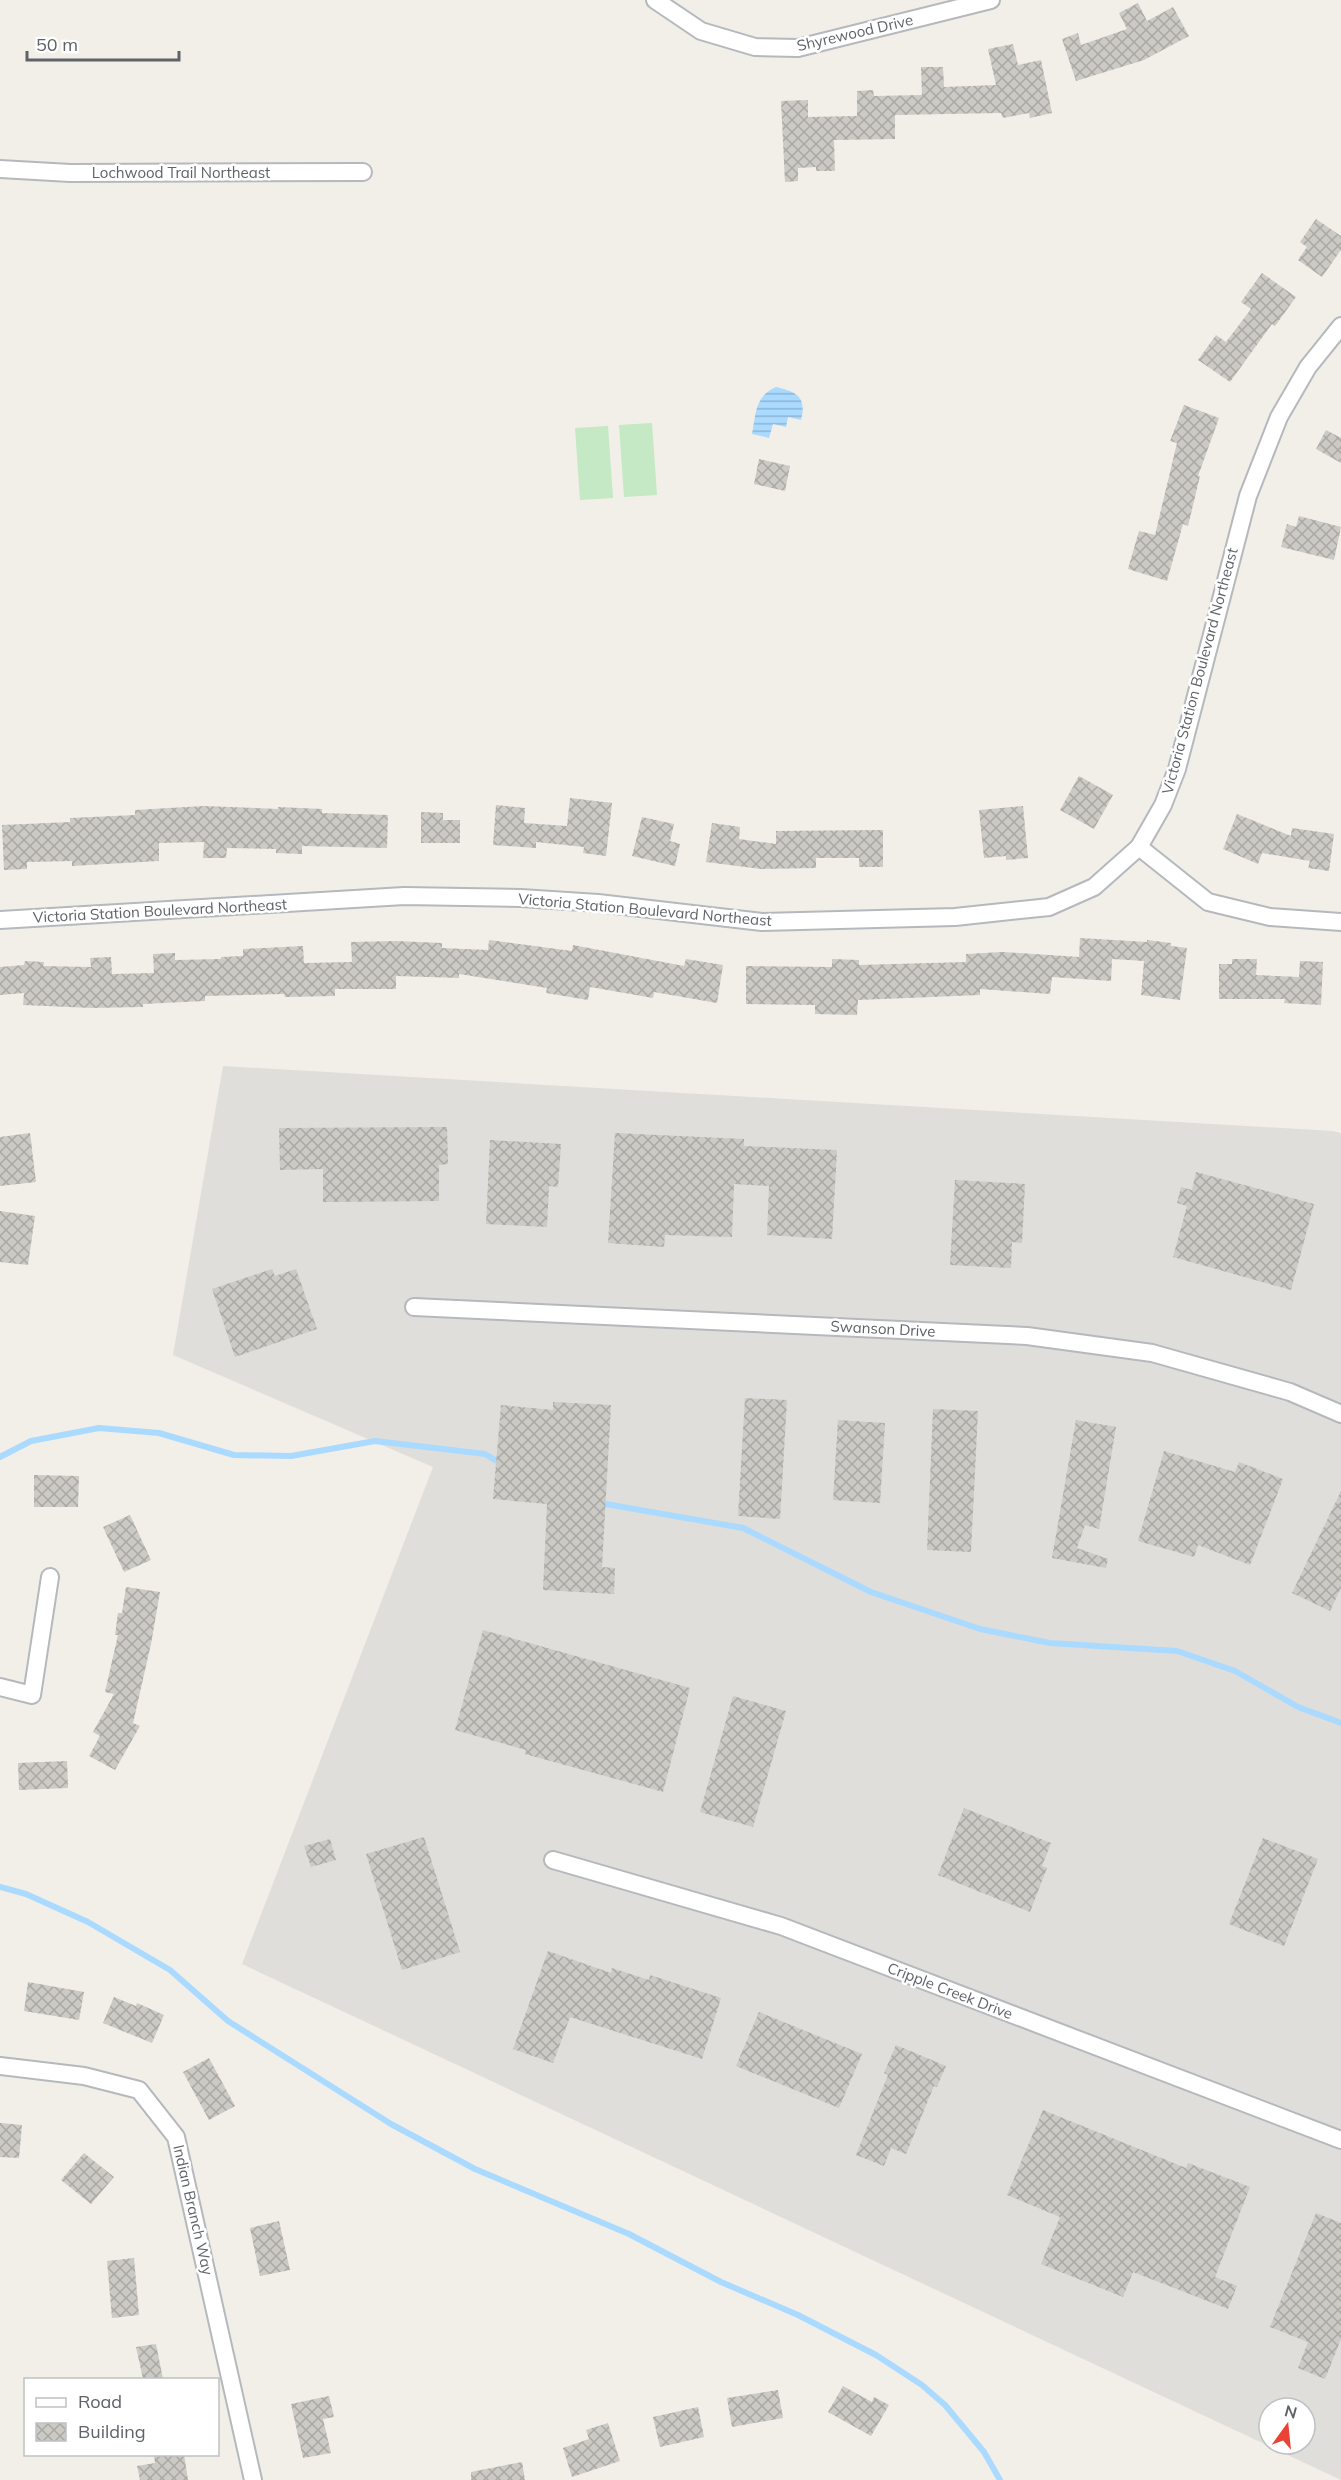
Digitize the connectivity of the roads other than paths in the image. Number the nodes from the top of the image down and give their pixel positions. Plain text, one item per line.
1 (656, 0) edge
2 (992, 0) edge
3 (0, 170) edge
4 (363, 172) dead end
5 (1341, 326) edge
6 (1139, 847) junction
7 (0, 920) edge
8 (1341, 922) edge
9 (414, 1307) dead end
10 (1341, 1414) edge
11 (50, 1577) dead end
12 (0, 1688) edge
13 (553, 1860) dead end
14 (0, 2066) edge
15 (1341, 2140) edge
16 (253, 2480) edge

1 - 2 street, Shyrewood Drive
3 - 4 street, Lochwood Trail Northeast
5 - 6 street, Victoria Station Boulevard Northeast
6 - 7 street, Victoria Station Boulevard Northeast
6 - 8 street
9 - 10 street, Swanson Drive
11 - 12 street
13 - 15 street, Cripple Creek Drive
14 - 16 street, Indian Branch Way

